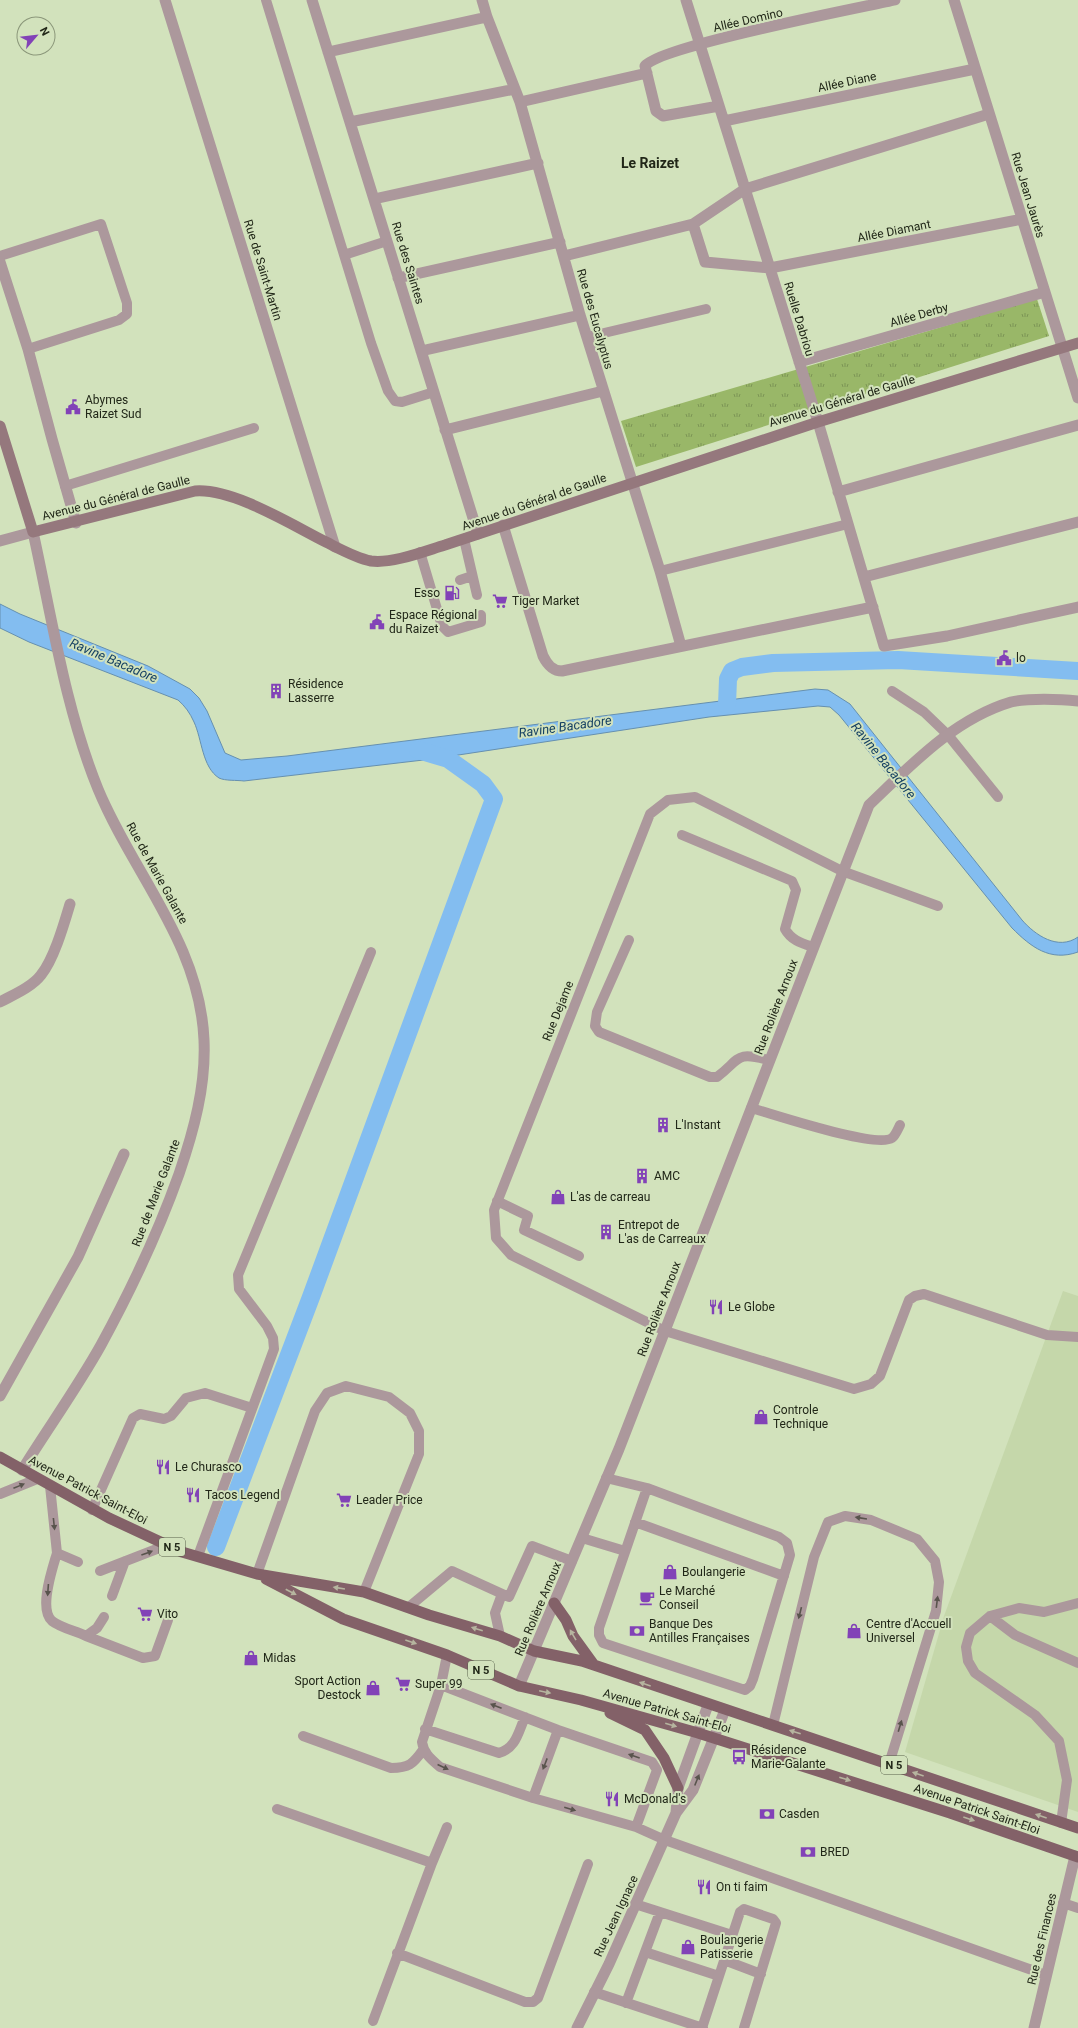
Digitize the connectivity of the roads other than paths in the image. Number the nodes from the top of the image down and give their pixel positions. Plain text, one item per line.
1 (165, 0) edge
2 (266, 0) edge
3 (312, 0) edge
4 (482, 0) edge
5 (686, 0) edge
6 (895, 0) edge
7 (954, 0) edge
8 (487, 17) junction
9 (700, 44) junction
10 (328, 52) junction
11 (975, 69) junction
12 (647, 73) junction
13 (515, 89) junction
14 (520, 102) junction
15 (719, 106) junction
16 (990, 114) junction
17 (724, 121) junction
18 (350, 122) junction
19 (538, 163) junction
20 (745, 189) junction
21 (374, 199) junction
22 (1022, 219) junction
23 (693, 224) junction
24 (387, 241) junction
25 (560, 242) junction
26 (344, 255) junction
27 (0, 256) edge
28 (564, 256) junction
29 (0, 262) edge
30 (770, 268) junction
31 (398, 278) junction
32 (1045, 292) junction
33 (706, 309) dead end
34 (580, 315) junction
35 (587, 337) junction
36 (1078, 343) edge
37 (1063, 347) junction
38 (28, 349) junction
39 (421, 351) junction
40 (799, 362) junction
41 (603, 391) junction
42 (434, 392) junction
43 (1078, 398) edge
44 (818, 422) junction
45 (1078, 425) edge
46 (0, 426) edge
47 (254, 428) dead end
48 (445, 430) junction
49 (632, 483) junction
50 (65, 486) junction
51 (838, 492) junction
52 (76, 522) junction
53 (1078, 522) edge
54 (848, 524) junction
55 (503, 526) junction
56 (33, 532) junction
57 (478, 534) junction
58 (464, 539) junction
59 (0, 541) edge
60 (335, 547) junction
61 (420, 552) junction
62 (660, 571) junction
63 (472, 576) junction
64 (864, 577) junction
65 (460, 580) dead end
66 (477, 595) dead end
67 (873, 607) junction
68 (1078, 607) edge
69 (482, 614) dead end
70 (681, 646) junction
71 (892, 691) dead end
72 (1078, 701) edge
73 (948, 735) junction
74 (998, 797) dead end
75 (682, 835) dead end
76 (842, 871) junction
77 (70, 904) dead end
78 (938, 906) dead end
79 (629, 940) dead end
80 (813, 947) junction
81 (371, 952) dead end
82 (0, 1002) edge
83 (769, 1060) junction
84 (751, 1108) junction
85 (900, 1125) dead end
86 (124, 1154) dead end
87 (497, 1201) junction
88 (579, 1256) dead end
89 (665, 1331) junction
90 (1078, 1337) edge
91 (0, 1396) edge
92 (252, 1408) junction
93 (0, 1457) edge
94 (22, 1470) junction
95 (606, 1478) junction
96 (37, 1479) junction
97 (50, 1486) junction
98 (647, 1488) junction
99 (0, 1494) edge
100 (92, 1510) junction
101 (636, 1522) junction
102 (582, 1538) junction
103 (167, 1545) junction
104 (625, 1551) junction
105 (58, 1553) junction
106 (198, 1556) junction
107 (125, 1561) junction
108 (572, 1561) junction
109 (78, 1562) dead end
110 (100, 1571) dead end
111 (256, 1574) junction
112 (784, 1576) junction
113 (364, 1592) junction
114 (502, 1594) junction
115 (112, 1596) dead end
116 (554, 1603) junction
117 (1078, 1603) edge
118 (406, 1607) junction
119 (990, 1616) junction
120 (104, 1617) dead end
121 (168, 1620) dead end
122 (86, 1636) junction
123 (500, 1636) junction
124 (534, 1651) junction
125 (447, 1655) junction
126 (1078, 1663) edge
127 (594, 1665) junction
128 (440, 1685) junction
129 (519, 1686) junction
130 (581, 1700) junction
131 (708, 1705) junction
132 (726, 1710) junction
133 (525, 1717) junction
134 (773, 1725) junction
135 (425, 1729) junction
136 (558, 1730) junction
137 (698, 1733) junction
138 (302, 1736) dead end
139 (714, 1738) junction
140 (423, 1750) junction
141 (889, 1764) junction
142 (678, 1788) junction
143 (533, 1798) junction
144 (277, 1809) dead end
145 (676, 1813) junction
146 (1061, 1822) junction
147 (447, 1827) dead end
148 (636, 1828) junction
149 (1078, 1828) edge
150 (665, 1840) junction
151 (1076, 1856) edge
152 (432, 1863) junction
153 (588, 1864) dead end
154 (1063, 1903) junction
155 (635, 1904) junction
156 (1078, 1908) edge
157 (660, 1912) junction
158 (732, 1935) junction
159 (645, 1952) junction
160 (398, 1953) junction
161 (724, 1960) junction
162 (761, 1974) junction
163 (1046, 1975) junction
164 (719, 1976) junction
165 (594, 1992) junction
166 (626, 2003) junction
167 (372, 2021) dead end
168 (577, 2028) edge
169 (703, 2028) edge
170 (744, 2028) edge
171 (1034, 2028) edge

1 - 60 street, Rue de Saint-Martin
2 - 26 lane
3 - 10 street, Rue des Saintes
4 - 8 street, Rue des Eucalyptus
5 - 9 street, Ruelle Dabriou
6 - 9 street, Allée Domino
7 - 11 street, Rue Jean Jaurès
8 - 10 street
8 - 13 street, Rue des Eucalyptus
9 - 12 street, Allée Domino
9 - 15 street, Ruelle Dabriou
10 - 18 street, Rue des Saintes
11 - 16 street, Rue Jean Jaurès
11 - 17 street, Allée Diane
12 - 14 street
12 - 15 street
13 - 14 street, Rue des Eucalyptus
13 - 18 street
14 - 19 street, Rue des Eucalyptus
15 - 17 street, Ruelle Dabriou
16 - 20 street
16 - 22 street, Rue Jean Jaurès
17 - 20 street, Ruelle Dabriou
18 - 21 street, Rue des Saintes
19 - 21 street
19 - 25 street, Rue des Eucalyptus
20 - 23 street
20 - 30 street, Ruelle Dabriou
21 - 24 street, Rue des Saintes
22 - 30 street, Allée Diamant
22 - 32 street, Rue Jean Jaurès
23 - 28 street
23 - 30 street, Allée Diamant
24 - 26 lane
24 - 31 street, Rue des Saintes
25 - 28 street, Rue des Eucalyptus
25 - 31 street
26 - 42 lane
27 - 38 lane
28 - 34 street, Rue des Eucalyptus
29 - 38 street
30 - 40 street, Ruelle Dabriou
31 - 39 street, Rue des Saintes
32 - 37 street, Rue Jean Jaurès
32 - 40 street, Allée Derby
33 - 35 lane
34 - 35 street, Rue des Eucalyptus
34 - 39 street
35 - 41 street, Rue des Eucalyptus
36 - 37 main road, Avenue du Général de Gaulle
37 - 43 street, Rue Jean Jaurès
37 - 44 main road, Avenue du Général de Gaulle
38 - 50 street
39 - 42 street, Rue des Saintes
40 - 44 street, Ruelle Dabriou
41 - 48 street
41 - 49 street, Rue des Eucalyptus
42 - 48 street, Rue des Saintes
44 - 49 main road, Avenue du Général de Gaulle
44 - 51 street, Ruelle Dabriou
45 - 51 street
46 - 56 main road, Rue de Marie Galante
47 - 50 lane
48 - 57 street, Rue des Saintes
49 - 55 main road, Avenue du Général de Gaulle
49 - 62 street, Rue des Eucalyptus
50 - 52 street
51 - 54 street, Ruelle Dabriou
52 - 56 main road, Avenue du Général de Gaulle
52 - 60 main road, Avenue du Général de Gaulle
53 - 64 street
54 - 62 lane
54 - 64 street, Ruelle Dabriou
55 - 57 main road, Avenue du Général de Gaulle
55 - 70 street
56 - 59 street, Avenue du Général de Gaulle
56 - 94 street, Rue de Marie Galante
57 - 58 main road, Avenue du Général de Gaulle
58 - 61 main road, Avenue du Général de Gaulle
58 - 63 lane
60 - 61 main road, Avenue du Général de Gaulle
61 - 69 lane
62 - 70 street, Rue des Eucalyptus
63 - 65 lane
63 - 66 lane
64 - 67 street, Ruelle Dabriou
67 - 68 street, Ruelle Dabriou
67 - 70 street
71 - 73 lane
72 - 73 street
73 - 74 lane
73 - 76 street, Rue Rolière Arnoux
75 - 80 lane
76 - 78 lane, Rue Dejame
76 - 80 street, Rue Rolière Arnoux
76 - 87 lane, Rue Dejame
77 - 82 street
79 - 83 lane
80 - 83 street, Rue Rolière Arnoux
81 - 92 lane
83 - 84 street, Rue Rolière Arnoux
84 - 85 lane
84 - 89 street, Rue Rolière Arnoux
86 - 91 street
87 - 88 lane
87 - 89 lane, Rue Dejame
89 - 90 lane, Rue Dejame
89 - 95 street, Rue Rolière Arnoux
92 - 100 lane
92 - 106 lane
93 - 94 main road, Avenue Patrick Saint-Eloi / N 5
94 - 96 main road, Avenue Patrick Saint-Eloi / N 5
95 - 98 lane
95 - 102 street, Rue Rolière Arnoux
96 - 97 main road, Avenue Patrick Saint-Eloi / N 5
99 -> 96 lane
97 - 100 main road, Avenue Patrick Saint-Eloi / N 5
97 -> 105 lane
98 - 101 lane
98 - 112 lane
100 - 103 main road, Avenue Patrick Saint-Eloi / N 5
101 - 104 lane
101 - 112 lane
102 - 104 lane
102 - 108 street, Rue Rolière Arnoux
103 - 106 main road, Avenue Patrick Saint-Eloi / N 5
107 -> 103 lane
104 - 112 lane
105 - 109 lane
105 -> 122 lane
106 - 111 main road, Avenue Patrick Saint-Eloi / N 5
107 - 110 lane
107 - 115 lane
108 - 114 lane
108 - 116 street, Rue Rolière Arnoux
113 -> 111 main road, Avenue Patrick Saint-Eloi / N 5
111 - 113 lane
111 -> 125 main road, Avenue Patrick Saint-Eloi / N 5
113 - 118 main road, Avenue Patrick Saint-Eloi / N 5
114 - 118 lane
114 - 123 lane
116 - 124 street, Rue Rolière Arnoux
127 -> 116 main road
117 - 119 lane
123 -> 118 main road, Avenue Patrick Saint-Eloi / N 5
119 - 126 lane
119 - 146 lane
120 - 122 lane
121 - 122 lane
123 - 124 main road, Avenue Patrick Saint-Eloi / N 5
124 - 127 main road, Avenue Patrick Saint-Eloi / N 5
124 - 129 street, Rue Rolière Arnoux
125 - 128 lane
125 - 129 main road, Avenue Patrick Saint-Eloi / N 5
131 -> 127 main road, Avenue Patrick Saint-Eloi / N 5
133 -> 128 lane
128 - 135 lane
129 -> 130 main road, Avenue Patrick Saint-Eloi / N 5
130 -> 137 main road, Avenue Patrick Saint-Eloi / N 5
130 - 142 main road
131 - 132 main road, Avenue Patrick Saint-Eloi / N 5
131 - 137 street, Rue Jean Ignace
132 - 134 main road, Avenue Patrick Saint-Eloi / N 5
132 - 139 street, Rue Jean Ignace
133 - 135 lane
133 - 136 lane
141 -> 134 main road, Avenue Patrick Saint-Eloi / N 5
141 -> 134 lane
135 - 140 lane
136 -> 143 lane
148 -> 136 lane
137 - 139 main road, Avenue Patrick Saint-Eloi / N 5
137 - 142 street, Rue Jean Ignace
138 - 140 lane
145 -> 139 street, Rue Jean Ignace
139 -> 151 main road, Avenue Patrick Saint-Eloi / N 5
140 -> 143 lane
146 -> 141 main road, Avenue Patrick Saint-Eloi / N 5
142 - 145 street, Rue Jean Ignace
143 -> 148 lane
144 - 152 lane
145 - 150 street, Rue Jean Ignace
146 - 149 main road, Avenue Patrick Saint-Eloi / N 5
147 - 152 lane
148 - 150 lane
150 - 155 street, Rue Jean Ignace
150 - 163 lane
151 - 154 street, Rue des Finances
152 - 160 lane
153 - 160 lane
154 - 156 lane
154 - 163 street, Rue des Finances
155 - 157 lane
155 - 165 street, Rue Jean Ignace
157 - 158 lane
157 - 159 lane
158 - 161 lane
158 - 162 lane
159 - 164 lane
159 - 166 lane
160 - 167 lane
161 - 162 lane
161 - 164 lane
162 - 170 lane
163 - 171 street, Rue des Finances
164 - 169 lane
165 - 166 lane
165 - 168 street, Rue Jean Ignace
166 - 169 lane

